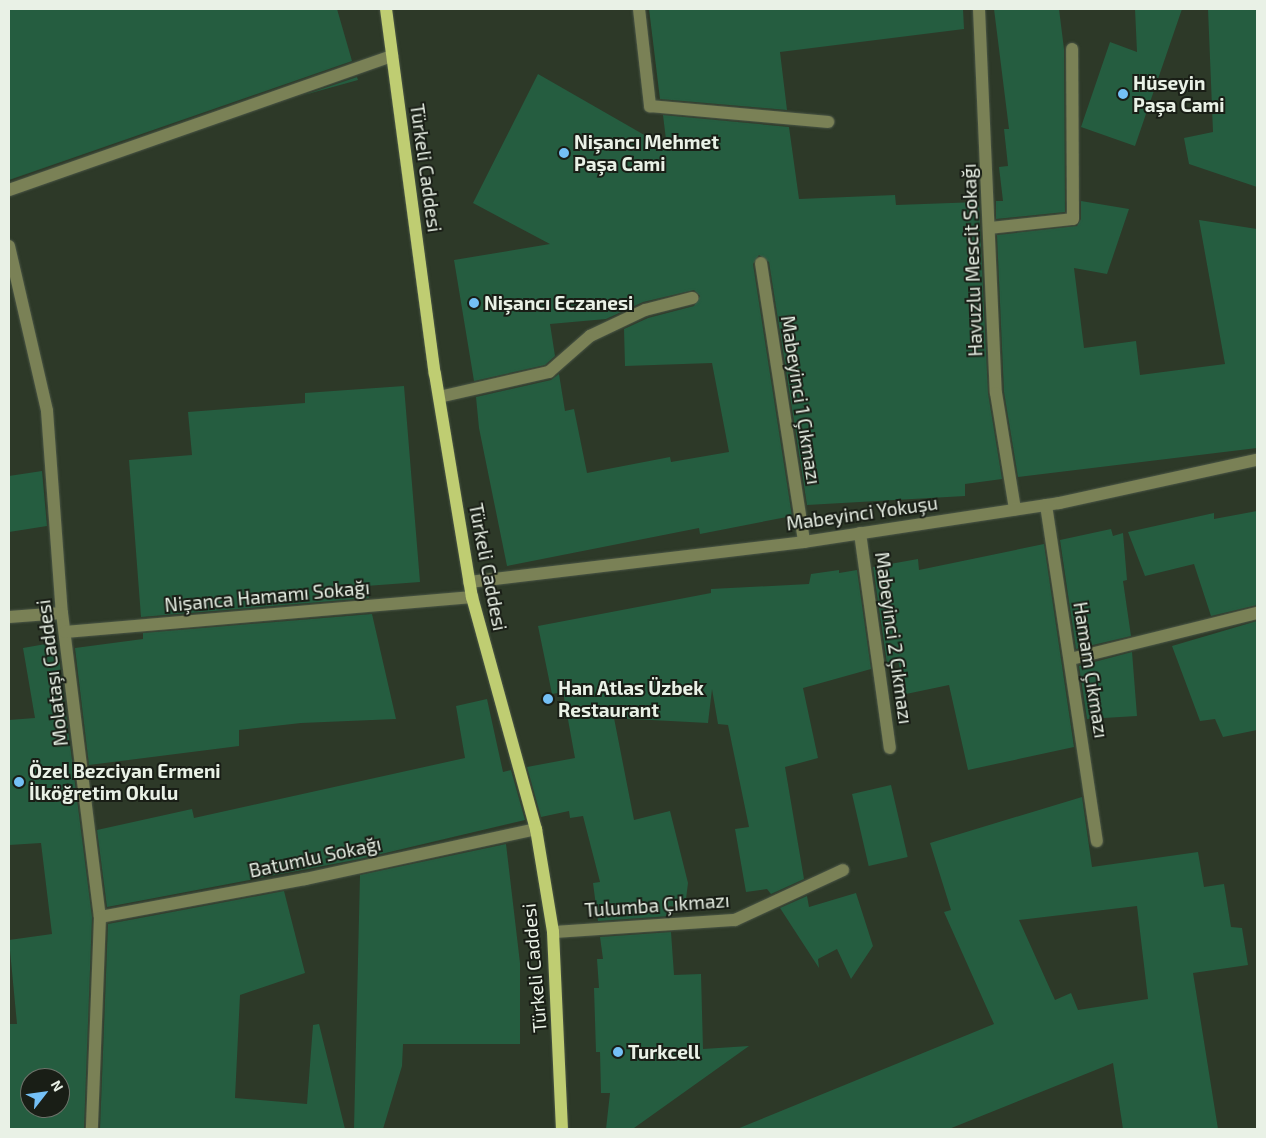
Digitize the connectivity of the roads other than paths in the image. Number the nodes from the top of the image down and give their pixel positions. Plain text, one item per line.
1 (386, 9) edge
2 (639, 9) edge
3 (979, 9) edge
4 (1072, 49) dead end
5 (392, 56) junction
6 (828, 122) dead end
7 (9, 190) edge
8 (990, 228) junction
9 (9, 246) edge
10 (762, 263) dead end
11 (692, 298) dead end
12 (439, 397) junction
13 (1257, 460) edge
14 (1046, 505) junction
15 (1015, 509) junction
16 (860, 533) junction
17 (804, 542) junction
18 (469, 582) junction
19 (472, 597) junction
20 (1257, 612) edge
21 (62, 613) junction
22 (9, 617) edge
23 (65, 632) junction
24 (1071, 659) junction
25 (890, 748) dead end
26 (536, 829) junction
27 (1097, 841) dead end
28 (843, 870) dead end
29 (100, 916) junction
30 (553, 932) junction
31 (92, 1129) edge
32 (562, 1129) edge

1 - 5 main road, Türkeli Caddesi
2 - 6 street
3 - 8 street, Havuzlu Mescit Sokağı
4 - 8 street
5 - 7 street
5 - 12 main road, Türkeli Caddesi
8 - 15 street, Havuzlu Mescit Sokağı
9 - 21 street, Molataşı Caddesi
10 - 17 street, Mabeyinci 1 Çıkmazı
11 - 12 street
12 - 18 main road, Türkeli Caddesi
13 - 14 street, Mabeyinci Yokuşu
14 - 15 street, Mabeyinci Yokuşu
14 - 24 street, Hamam Çıkmazı
15 - 16 street, Mabeyinci Yokuşu
16 - 17 street, Mabeyinci Yokuşu
16 - 25 street, Mabeyinci 2 Çıkmazı
17 - 18 street, Mabeyinci Yokuşu
18 - 19 main road, Türkeli Caddesi
19 - 23 street, Nişanca Hamamı Sokağı
19 - 26 main road, Türkeli Caddesi
20 - 24 street
21 - 22 street
21 - 23 street, Molataşı Caddesi
23 - 29 street, Molataşı Caddesi
24 - 27 street, Hamam Çıkmazı
26 - 29 street, Batumlu Sokağı
26 - 30 main road, Türkeli Caddesi
28 - 30 street, Tulumba Çıkmazı
29 - 31 street, Molataşı Caddesi
30 - 32 main road, Türkeli Caddesi

